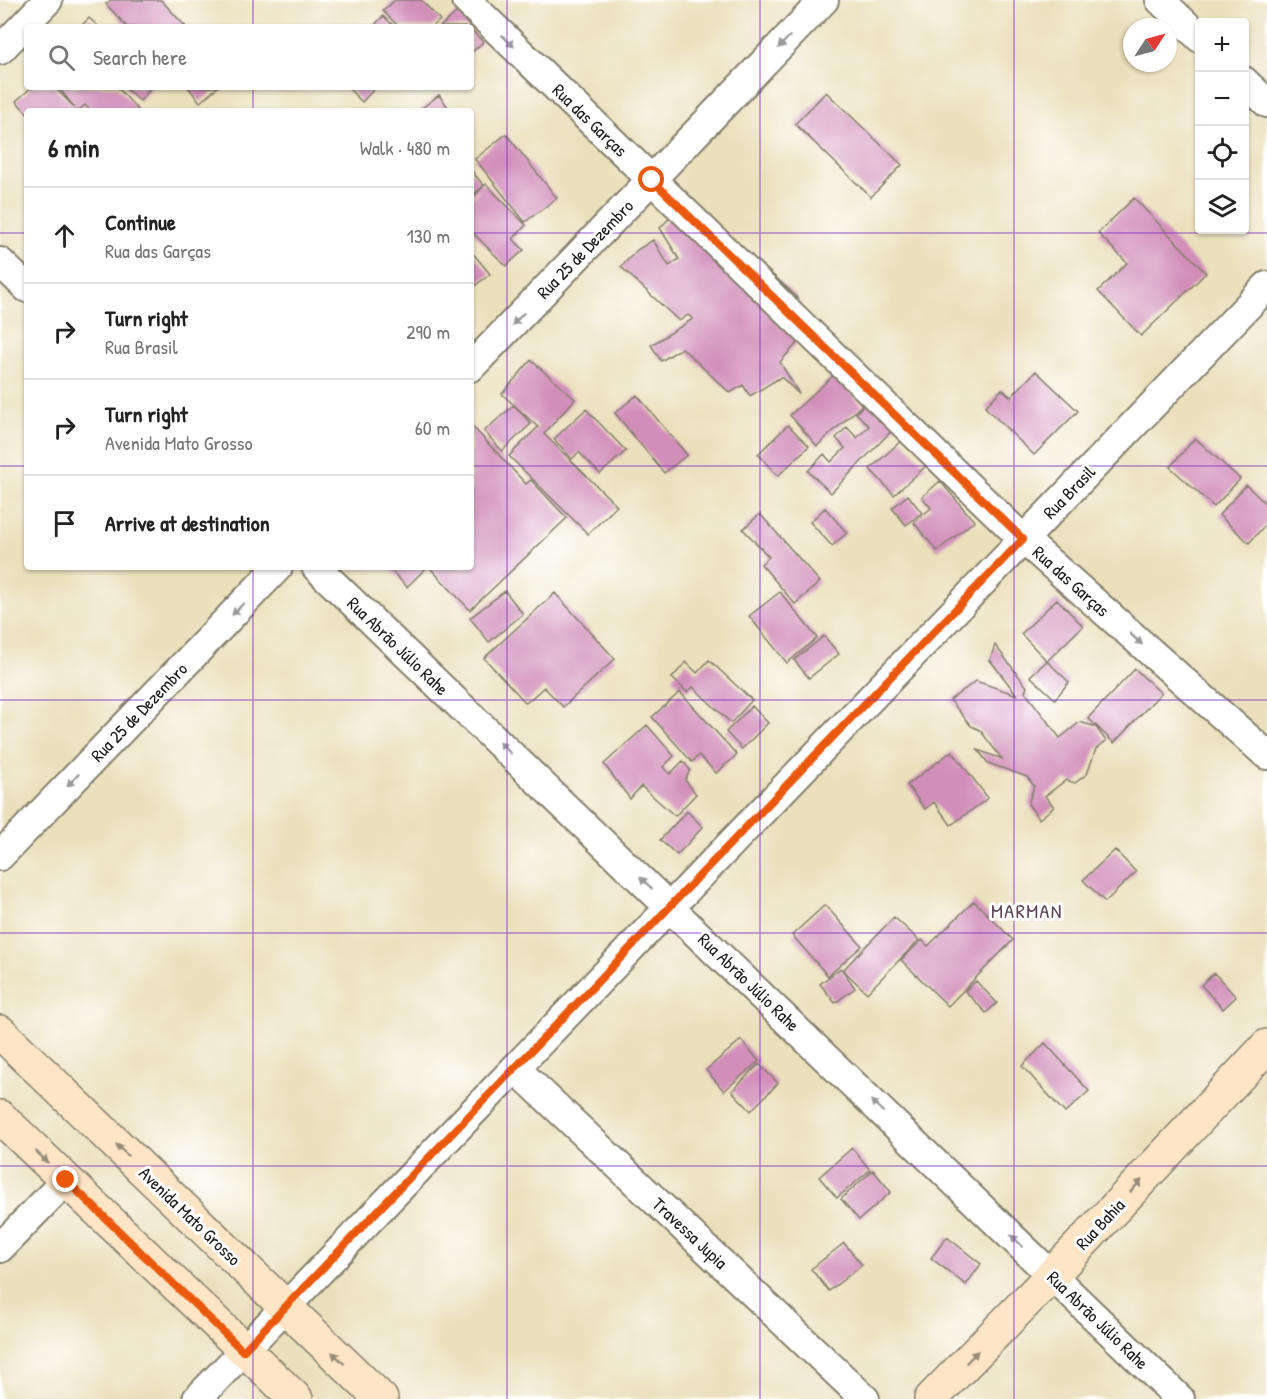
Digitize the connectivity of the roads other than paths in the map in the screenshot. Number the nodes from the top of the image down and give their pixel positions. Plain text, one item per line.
1 (48, 0) edge
2 (466, 0) edge
3 (824, 0) edge
4 (1160, 0) edge
5 (25, 24) edge
6 (24, 25) edge
7 (1195, 33) edge
8 (0, 50) edge
9 (1249, 85) edge
10 (1267, 103) edge
11 (652, 180) junction
12 (0, 262) edge
13 (24, 285) edge
14 (1267, 286) edge
15 (474, 365) edge
16 (1023, 539) junction
17 (275, 570) edge
18 (319, 570) edge
19 (1267, 755) edge
20 (0, 856) edge
21 (669, 905) junction
22 (0, 1032) edge
23 (1267, 1046) edge
24 (515, 1068) junction
25 (0, 1116) edge
26 (66, 1180) junction
27 (0, 1248) edge
28 (1052, 1275) junction
29 (285, 1307) junction
30 (243, 1351) junction
31 (196, 1399) edge
32 (296, 1399) edge
33 (381, 1399) edge
34 (865, 1399) edge
35 (931, 1399) edge
36 (1180, 1399) edge

1 - 5 street
2 -> 11 street, Rua das Garças
3 -> 11 street, Rua 25 de Dezembro
4 - 7 street
6 - 8 street
9 - 10 street
11 -> 15 street, Rua 25 de Dezembro
11 - 16 street, Rua das Garças
12 - 13 street
14 - 16 street, Rua Brasil
16 -> 19 street, Rua das Garças
16 - 21 street, Rua Brasil
17 -> 20 street, Rua 25 de Dezembro
21 -> 18 street, Rua Abrão Júlio Rahe
21 - 24 street, Rua Brasil
28 -> 21 street, Rua Abrão Júlio Rahe
29 -> 22 main road, Avenida Mato Grosso
28 -> 23 main road, Rua Bahia
24 - 29 street, Rua Brasil
24 - 34 street, Travessa Jupia
25 -> 26 main road
26 - 27 street
26 - 30 main road
35 -> 28 main road, Rua Bahia
28 - 36 street, Rua Abrão Júlio Rahe
29 - 30 street, Rua Brasil
33 -> 29 main road, Avenida Mato Grosso
30 - 31 street, Rua Brasil
30 - 32 main road

